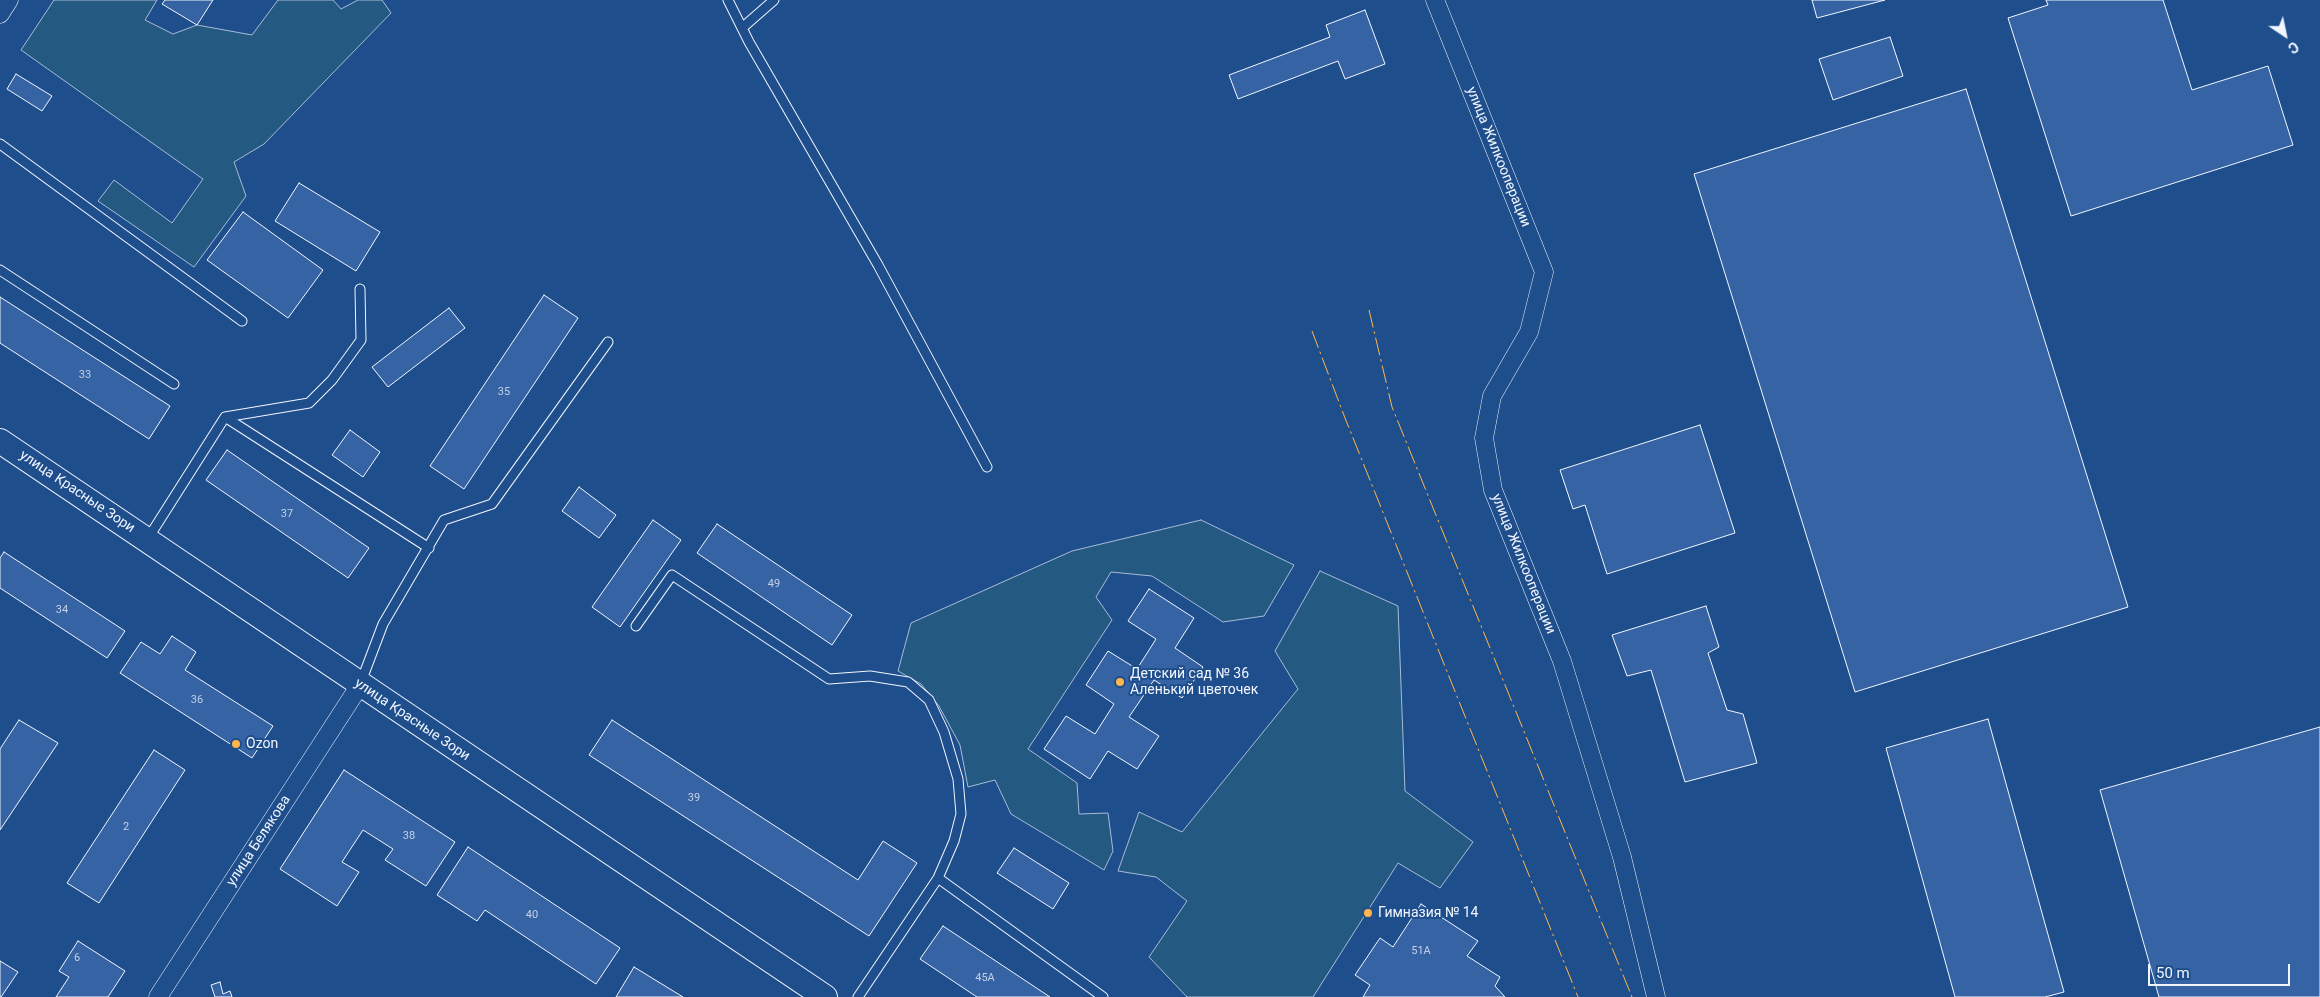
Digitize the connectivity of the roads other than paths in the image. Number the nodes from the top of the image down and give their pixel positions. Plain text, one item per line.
1 (9, 0) edge
2 (728, 0) edge
3 (774, 0) edge
4 (1435, 0) edge
5 (0, 14) edge
6 (742, 28) junction
7 (0, 144) edge
8 (0, 270) edge
9 (360, 289) dead end
10 (242, 321) dead end
11 (608, 342) dead end
12 (174, 384) dead end
13 (225, 417) junction
14 (0, 441) edge
15 (988, 467) dead end
16 (147, 540) junction
17 (429, 548) junction
18 (636, 626) dead end
19 (360, 685) junction
20 (938, 878) junction
21 (158, 997) edge
22 (825, 997) edge
23 (858, 997) edge
24 (1103, 997) edge
25 (1656, 997) edge

1 - 5 street
2 - 6 lane
3 - 6 lane
4 - 25 street, улица Жилкооперации
6 - 15 lane
7 - 10 lane
8 - 12 lane
9 - 13 lane
11 - 17 lane
13 - 16 lane
13 - 17 lane
14 - 16 main road, улица Красные Зори
16 - 19 main road, улица Красные Зори
17 - 19 lane
18 - 20 lane
19 - 21 street, улица Белякова
19 - 22 main road, улица Красные Зори
20 - 23 lane
20 - 24 lane

